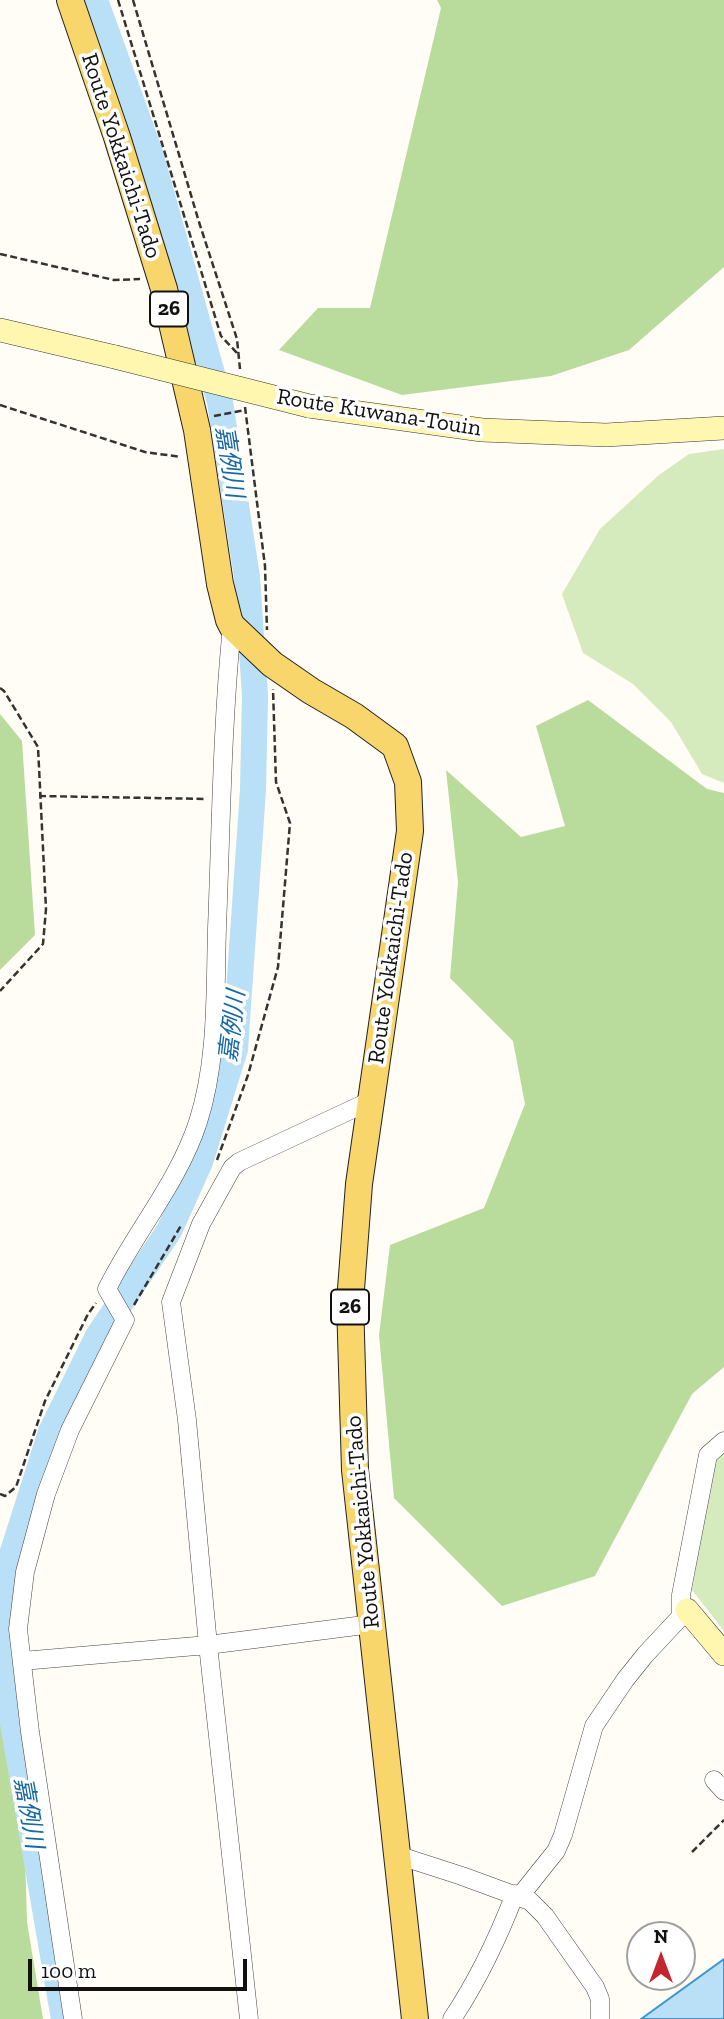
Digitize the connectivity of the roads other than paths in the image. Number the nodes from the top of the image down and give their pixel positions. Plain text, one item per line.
1 (70, 0) edge
2 (0, 330) edge
3 (724, 428) edge
4 (232, 626) junction
5 (370, 1101) junction
6 (724, 1441) edge
7 (684, 1613) junction
8 (372, 1623) junction
9 (208, 1645) junction
10 (724, 1654) edge
11 (22, 1661) junction
12 (397, 1855) junction
13 (517, 1895) junction
14 (73, 2019) edge
15 (249, 2019) edge
16 (415, 2019) edge
17 (452, 2019) edge
18 (600, 2019) edge

1 - 4 main road, Route Yokkaichi-Tado / 26
2 - 3 main road, Route Kuwana-Touin, bridge
4 - 5 main road, Route Yokkaichi-Tado / 26
4 - 11 street
5 - 8 main road, Route Yokkaichi-Tado / 26
5 - 9 street
6 - 7 street
7 - 10 main road
7 - 13 street
8 - 9 street
8 - 12 main road, Route Yokkaichi-Tado / 26
9 - 11 street
9 - 15 street
11 - 14 street
12 - 13 street
12 - 16 main road, Route Yokkaichi-Tado / 26
13 - 17 street
13 - 18 street

